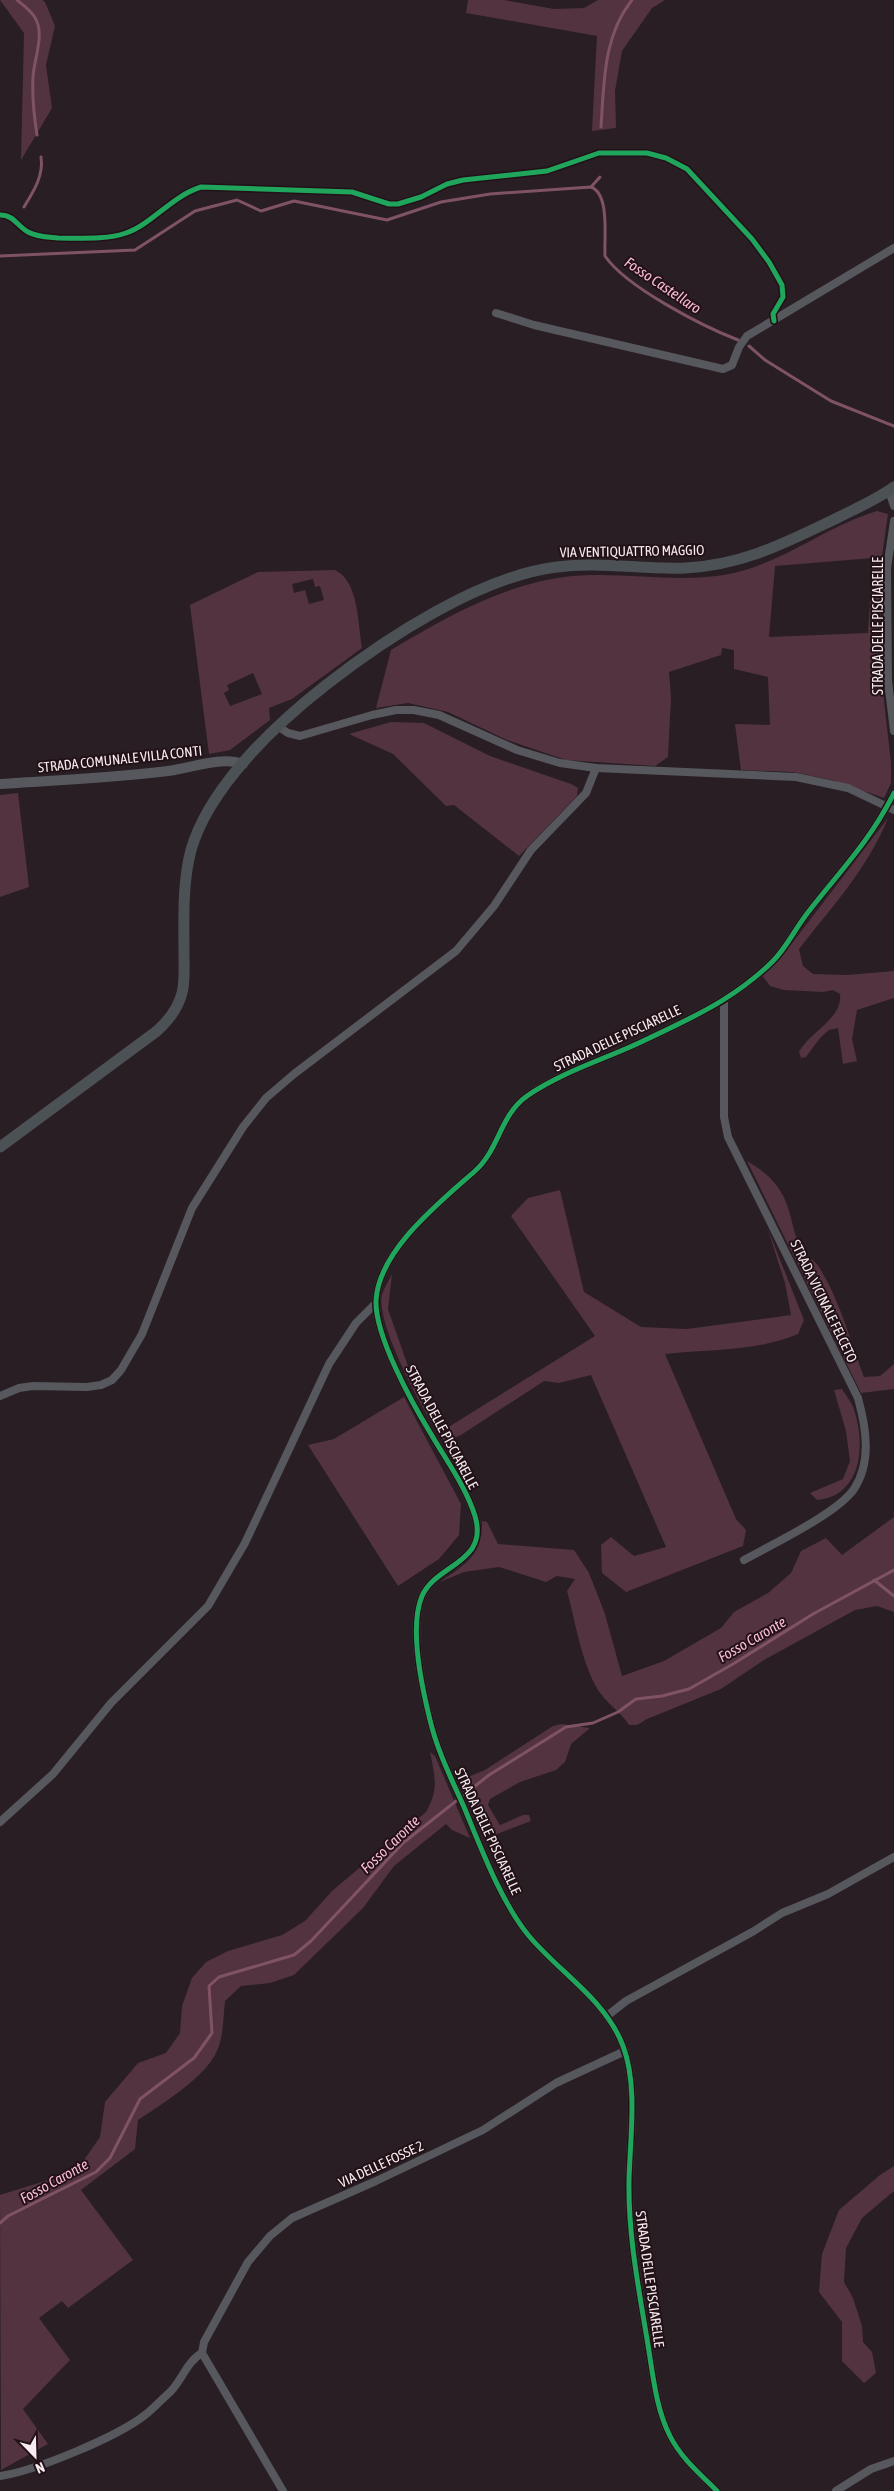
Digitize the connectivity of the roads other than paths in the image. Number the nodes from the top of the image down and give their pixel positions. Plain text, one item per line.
1 (894, 248) edge
2 (496, 313) dead end
3 (892, 489) edge
4 (894, 506) edge
5 (894, 521) edge
6 (279, 726) junction
7 (894, 731) edge
8 (243, 764) junction
9 (596, 768) junction
10 (0, 784) edge
11 (894, 794) edge
12 (890, 809) edge
13 (724, 1000) junction
14 (0, 1147) edge
15 (376, 1302) junction
16 (0, 1396) edge
17 (744, 1560) dead end
18 (0, 1822) edge
19 (894, 1857) edge
20 (607, 2016) junction
21 (625, 2051) junction
22 (202, 2354) junction
23 (894, 2462) edge
24 (0, 2476) edge
25 (283, 2491) edge
26 (717, 2491) edge
27 (836, 2491) edge

1 - 2 street
3 - 4 street
3 - 6 main road, VIA VENTIQUATTRO MAGGIO
5 - 7 street, STRADA DELLE PISCIARELLE
6 - 8 main road, VIA VENTIQUATTRO MAGGIO
6 - 9 street
8 - 10 street, STRADA COMUNALE VILLA CONTI
8 - 14 main road, VIA VENTIQUATTRO MAGGIO
9 - 12 street
9 - 16 street
11 - 12 street, STRADA DELLE PISCIARELLE
12 - 13 street, STRADA DELLE PISCIARELLE
13 - 15 street, STRADA DELLE PISCIARELLE
13 - 17 street, STRADA VICINALE FELCETO
15 - 18 street
15 - 20 street, STRADA DELLE PISCIARELLE
19 - 20 street
20 - 21 street, STRADA DELLE PISCIARELLE
21 - 22 street, VIA DELLE FOSSE 2
21 - 26 street, STRADA DELLE PISCIARELLE
22 - 24 street, VIA DELLE FOSSE 2
22 - 25 street
23 - 27 street

